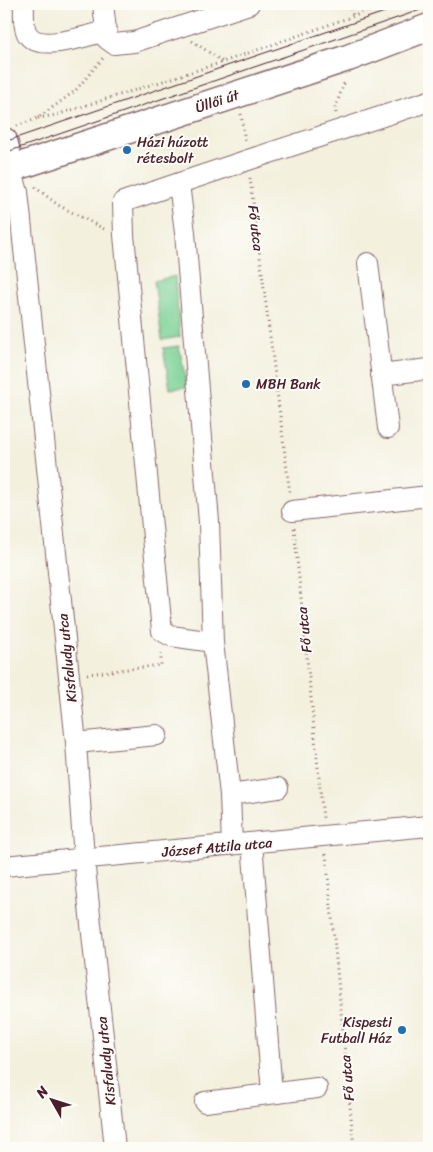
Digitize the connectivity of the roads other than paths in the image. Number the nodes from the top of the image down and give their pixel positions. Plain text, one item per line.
1 (24, 4) edge
2 (103, 4) edge
3 (237, 6) edge
4 (429, 27) edge
5 (110, 38) junction
6 (429, 101) edge
7 (8, 135) edge
8 (8, 170) edge
9 (179, 183) junction
10 (368, 263) dead end
11 (429, 369) edge
12 (381, 375) junction
13 (388, 428) dead end
14 (429, 496) edge
15 (292, 511) road end
16 (213, 642) junction
17 (157, 735) dead end
18 (76, 743) junction
19 (278, 788) dead end
20 (230, 795) junction
21 (429, 826) edge
22 (242, 844) junction
23 (84, 860) junction
24 (4, 866) edge
25 (317, 1088) dead end
26 (272, 1093) junction
27 (205, 1102) dead end
28 (115, 1148) edge

1 - 5 street
2 - 5 street
3 - 5 street
4 - 8 main road, Üllői út
6 - 9 street
7 - 8 main road
8 - 18 street, Kisfaludy utca
9 - 16 street
9 - 16 street
10 - 12 street
11 - 12 street
12 - 13 street
14 - 15 street
16 - 20 street
17 - 18 street
18 - 23 street, Kisfaludy utca
19 - 20 street
20 - 22 street
21 - 22 street, József Attila utca
22 - 23 street, József Attila utca
22 - 26 street
23 - 24 street, József Attila utca
23 - 28 street, Kisfaludy utca
25 - 26 street
26 - 27 street

